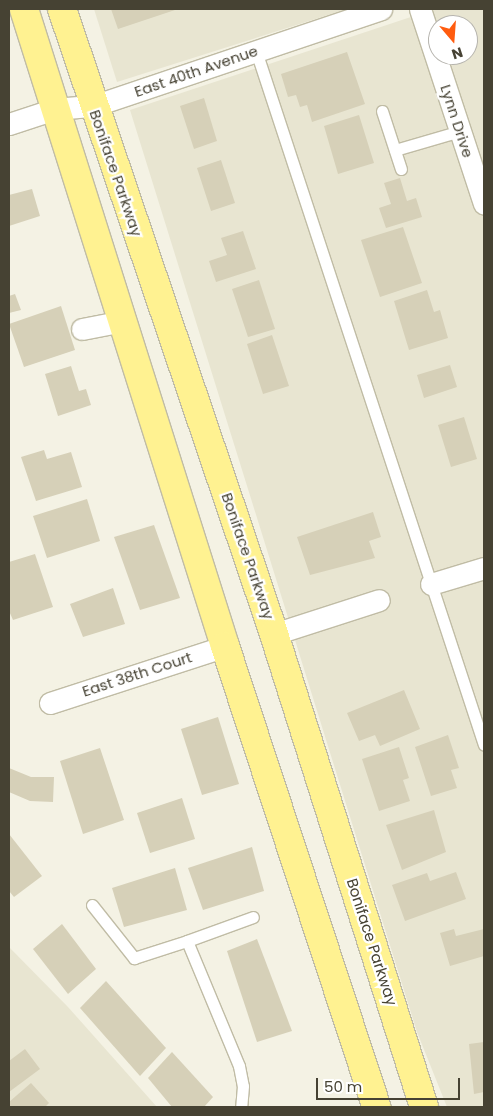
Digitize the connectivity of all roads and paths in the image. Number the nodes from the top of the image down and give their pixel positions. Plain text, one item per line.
1 (24, 9) edge
2 (62, 9) edge
3 (381, 9) edge
4 (420, 9) edge
5 (256, 51) junction
6 (93, 106) junction
7 (55, 109) junction
8 (382, 110) dead end
9 (9, 124) edge
10 (460, 130) junction
11 (395, 150) junction
12 (401, 169) dead end
13 (484, 204) edge
14 (122, 321) junction
15 (82, 329) dead end
16 (484, 568) edge
17 (431, 584) junction
18 (378, 600) dead end
19 (274, 634) junction
20 (224, 646) junction
21 (50, 703) dead end
22 (484, 745) edge
23 (92, 905) dead end
24 (253, 917) dead end
25 (187, 941) junction
26 (241, 1107) edge
27 (377, 1107) edge
28 (424, 1107) edge

1 - 7 main road
2 - 6 main road, Boniface Parkway
3 - 5 street, East 40th Avenue
4 - 10 street, Lynn Drive
5 - 6 street, East 40th Avenue
5 - 17 lane
6 - 7 street, East 40th Avenue
6 - 19 main road, Boniface Parkway
7 - 9 street, East 40th Avenue
7 - 14 main road
8 - 11 lane
10 - 11 lane
10 - 13 street, Lynn Drive
11 - 12 lane
14 - 15 street
14 - 20 main road
16 - 17 street
17 - 22 lane
18 - 19 street
19 - 28 main road, Boniface Parkway
20 - 21 street, East 38th Court
20 - 27 main road
23 - 25 lane
24 - 25 lane
25 - 26 lane

